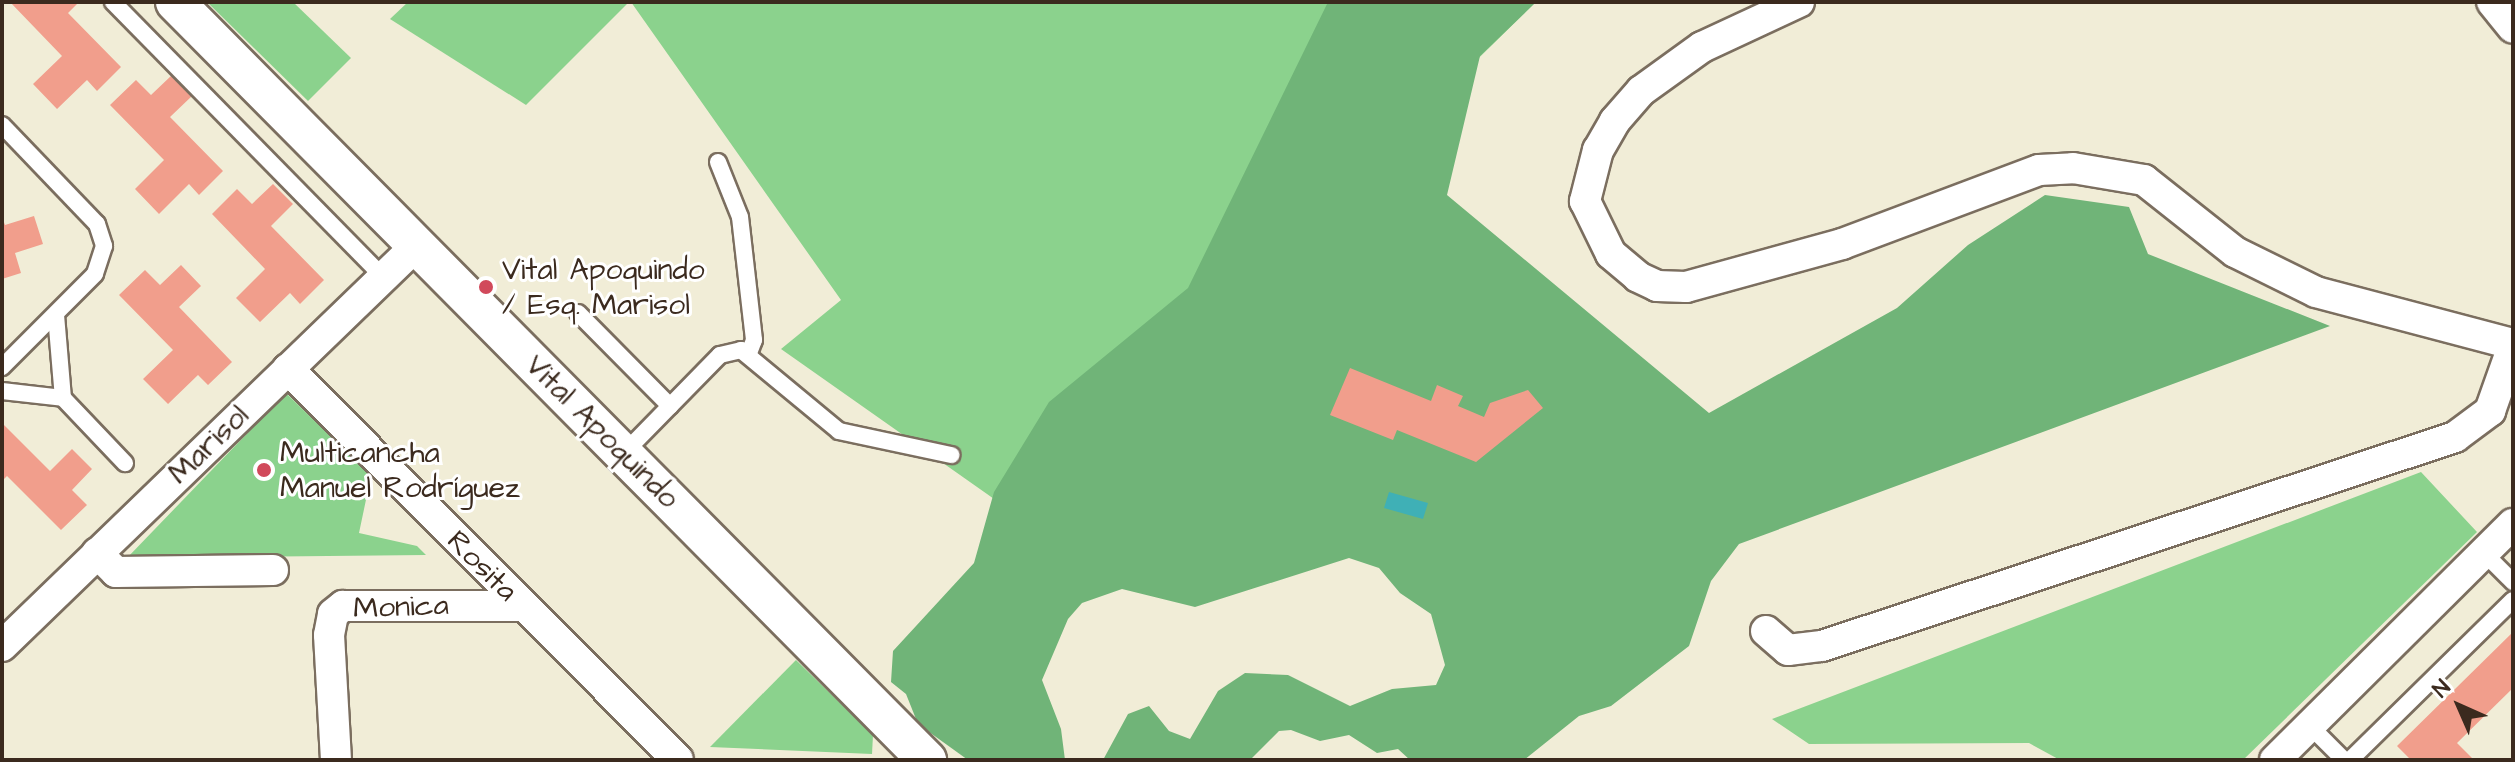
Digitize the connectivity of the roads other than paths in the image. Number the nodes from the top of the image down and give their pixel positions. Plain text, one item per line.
1 (113, 2) edge
2 (175, 2) edge
3 (1799, 2) edge
4 (2492, 2) edge
5 (2513, 28) edge
6 (2, 125) edge
7 (718, 162) dead end
8 (417, 245) junction
9 (384, 278) junction
10 (578, 313) dead end
11 (56, 315) junction
12 (2513, 345) edge
13 (749, 353) junction
14 (2, 367) edge
15 (288, 369) junction
16 (2, 391) edge
17 (63, 398) junction
18 (670, 406) junction
19 (623, 454) junction
20 (951, 455) dead end
21 (125, 463) dead end
22 (2513, 524) edge
23 (97, 553) junction
24 (2499, 553) edge
25 (273, 570) dead end
26 (2513, 582) edge
27 (2513, 600) edge
28 (520, 606) junction
29 (1766, 631) dead end
30 (2, 646) edge
31 (2310, 726) junction
32 (336, 760) edge
33 (678, 760) edge
34 (927, 760) edge
35 (2275, 760) edge
36 (2344, 760) edge
37 (2350, 760) edge

1 - 9 lane
2 - 8 street, Vital Apoquindo
3 - 12 street
4 - 5 street
6 - 11 lane
7 - 13 lane
8 - 9 street, Marisol
8 - 19 street, Vital Apoquindo
9 - 15 street, Marisol
10 - 18 lane
11 - 14 lane
11 - 17 lane
12 - 29 street
13 - 18 lane
13 - 20 lane
15 - 23 street, Marisol
15 - 28 street, Rosita
16 - 17 lane
17 - 21 lane
18 - 19 lane
19 - 34 street, Vital Apoquindo
22 - 24 street
23 - 25 street
23 - 30 street, Marisol
24 - 26 lane
24 - 31 street
27 - 37 lane
28 - 32 street, Monica
28 - 33 street, Rosita
31 - 35 street
31 - 36 lane

